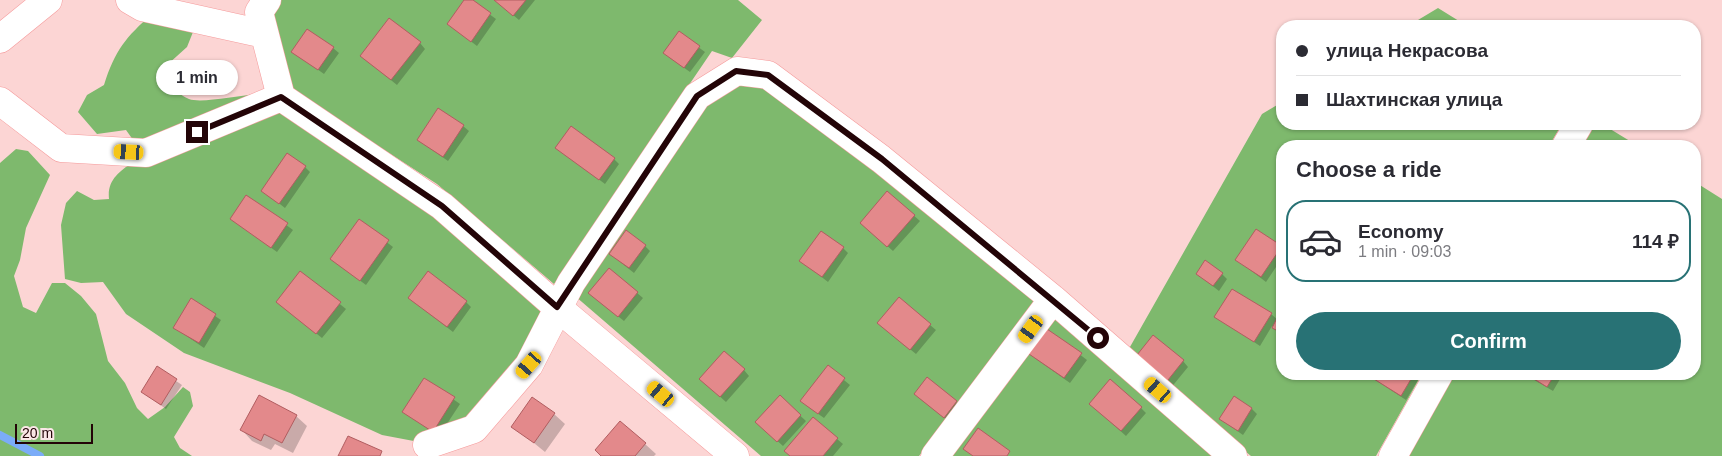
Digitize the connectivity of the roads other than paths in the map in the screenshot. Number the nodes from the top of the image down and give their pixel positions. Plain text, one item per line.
1 (48, 0) edge
2 (130, 0) edge
3 (267, 0) edge
4 (264, 34) junction
5 (0, 39) edge
6 (281, 97) junction
7 (0, 101) edge
8 (1052, 299) junction
9 (557, 307) junction
10 (1436, 380) edge
11 (427, 445) dead end
12 (735, 456) edge
13 (935, 456) edge
14 (1233, 456) edge
15 (1393, 456) edge

1 - 5 street
2 - 4 street
3 - 4 street
4 - 6 street
6 - 7 street
6 - 9 street
8 - 9 street
8 - 13 street
8 - 14 street
9 - 11 street
9 - 12 street
10 - 15 street

